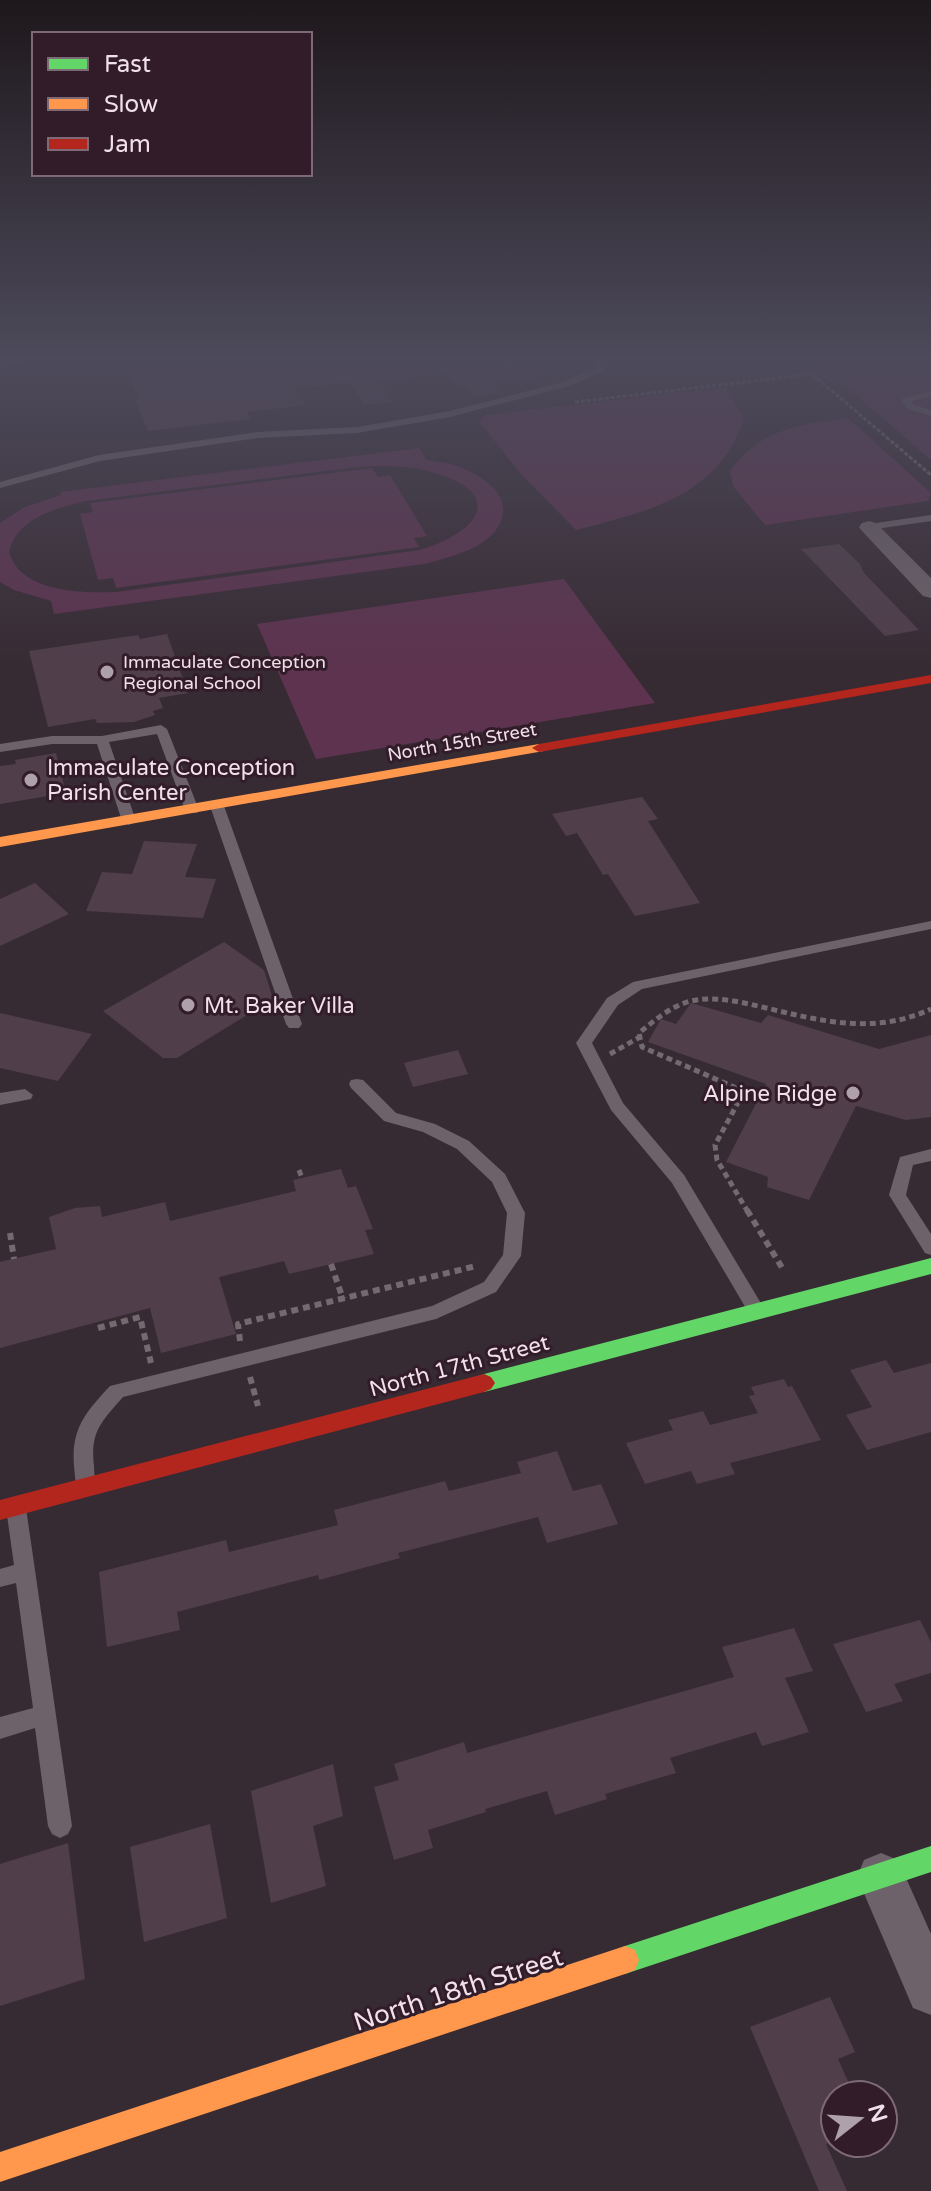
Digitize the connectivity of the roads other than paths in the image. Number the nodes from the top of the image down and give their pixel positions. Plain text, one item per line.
1 (87, 461) edge
2 (0, 485) edge
3 (931, 518) edge
4 (869, 527) joint
5 (931, 591) edge
6 (931, 679) edge
7 (102, 740) junction
8 (0, 748) edge
9 (217, 806) junction
10 (192, 810) junction
11 (129, 821) junction
12 (0, 842) edge
13 (931, 925) edge
14 (294, 1024) dead end
15 (357, 1084) dead end
16 (25, 1095) dead end
17 (0, 1099) edge
18 (931, 1155) edge
19 (931, 1248) edge
20 (931, 1266) edge
21 (757, 1312) junction
22 (86, 1488) junction
23 (8, 1508) edge
24 (24, 1572) junction
25 (0, 1578) edge
26 (44, 1715) junction
27 (0, 1728) edge
28 (60, 1826) dead end
29 (931, 1859) edge
30 (881, 1877) junction
31 (931, 1990) edge
32 (0, 2167) edge

1 - 2 lane
3 - 4 lane
4 - 5 street
6 - 9 street, North 15th Street
7 - 8 lane
7 - 10 lane
7 - 11 lane
9 - 10 street, North 15th Street
9 - 14 lane
10 - 11 street, North 15th Street
11 - 12 street, North 15th Street
13 - 21 lane
15 - 22 lane
16 - 17 lane
18 - 19 lane
20 - 21 street, North 17th Street
21 - 22 street, North 17th Street
22 - 23 street, North 17th Street
23 - 24 lane
24 - 25 lane
24 - 26 lane
26 - 27 lane
26 - 28 lane
29 - 30 street, North 18th Street
30 - 31 street
30 - 32 street, North 18th Street

